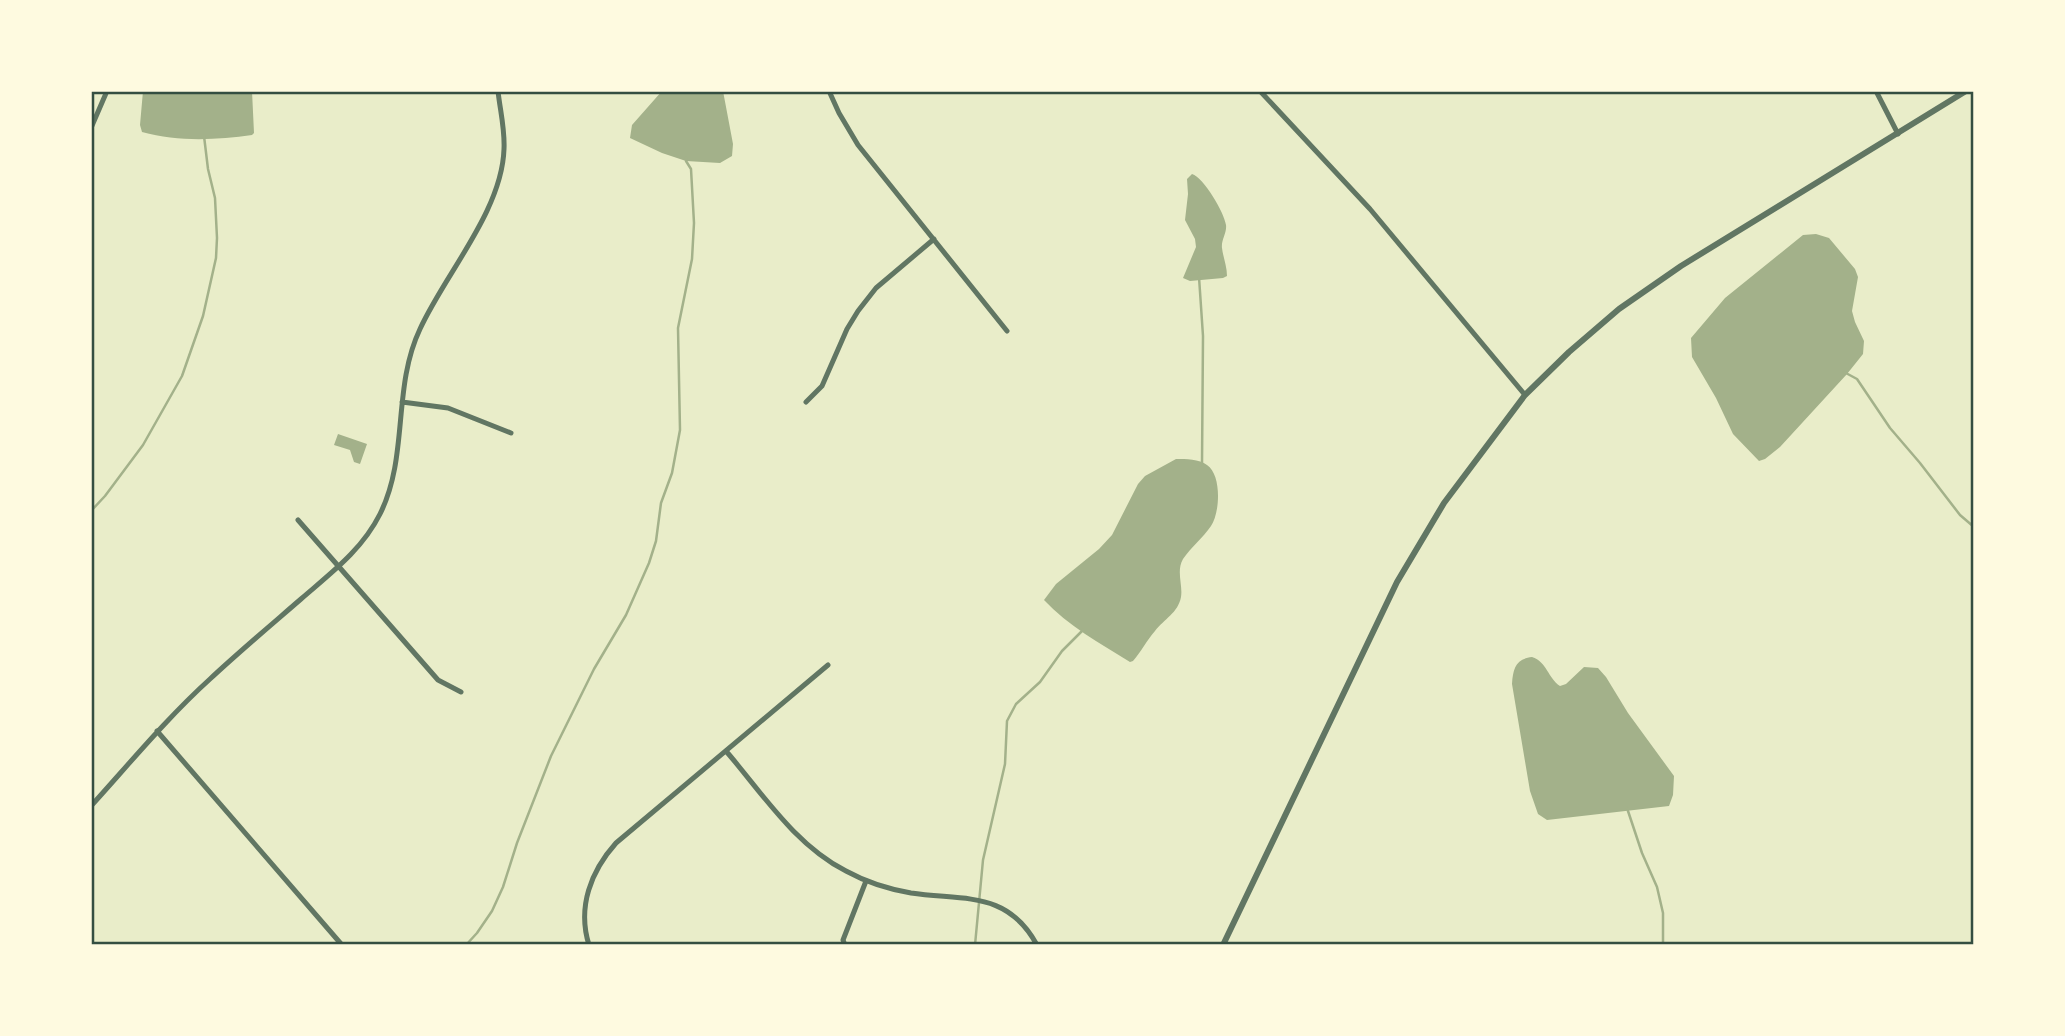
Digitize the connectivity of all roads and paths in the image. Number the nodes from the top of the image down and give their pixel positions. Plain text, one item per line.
1 (107, 91) edge
2 (498, 91) edge
3 (829, 91) edge
4 (1260, 91) edge
5 (1876, 91) edge
6 (1966, 91) edge
7 (91, 128) edge
8 (1898, 134) junction
9 (934, 239) junction
10 (1006, 331) dead end
11 (1525, 395) junction
12 (402, 402) junction
13 (806, 402) dead end
14 (511, 433) dead end
15 (298, 520) dead end
16 (339, 566) junction
17 (828, 665) dead end
18 (461, 692) dead end
19 (157, 731) junction
20 (726, 751) junction
21 (91, 806) edge
22 (866, 881) junction
23 (342, 945) edge
24 (589, 945) edge
25 (845, 945) edge
26 (1037, 945) edge
27 (1223, 945) edge

1 - 7 street
2 - 12 street
3 - 9 street
4 - 11 street
5 - 8 street
6 - 8 street
8 - 11 street
9 - 10 street
9 - 13 street
11 - 27 street
12 - 14 street
12 - 16 street
15 - 16 street
16 - 18 street
16 - 19 street
17 - 20 street
19 - 21 street
19 - 23 street
20 - 22 street
20 - 24 street
22 - 25 street
22 - 26 street

